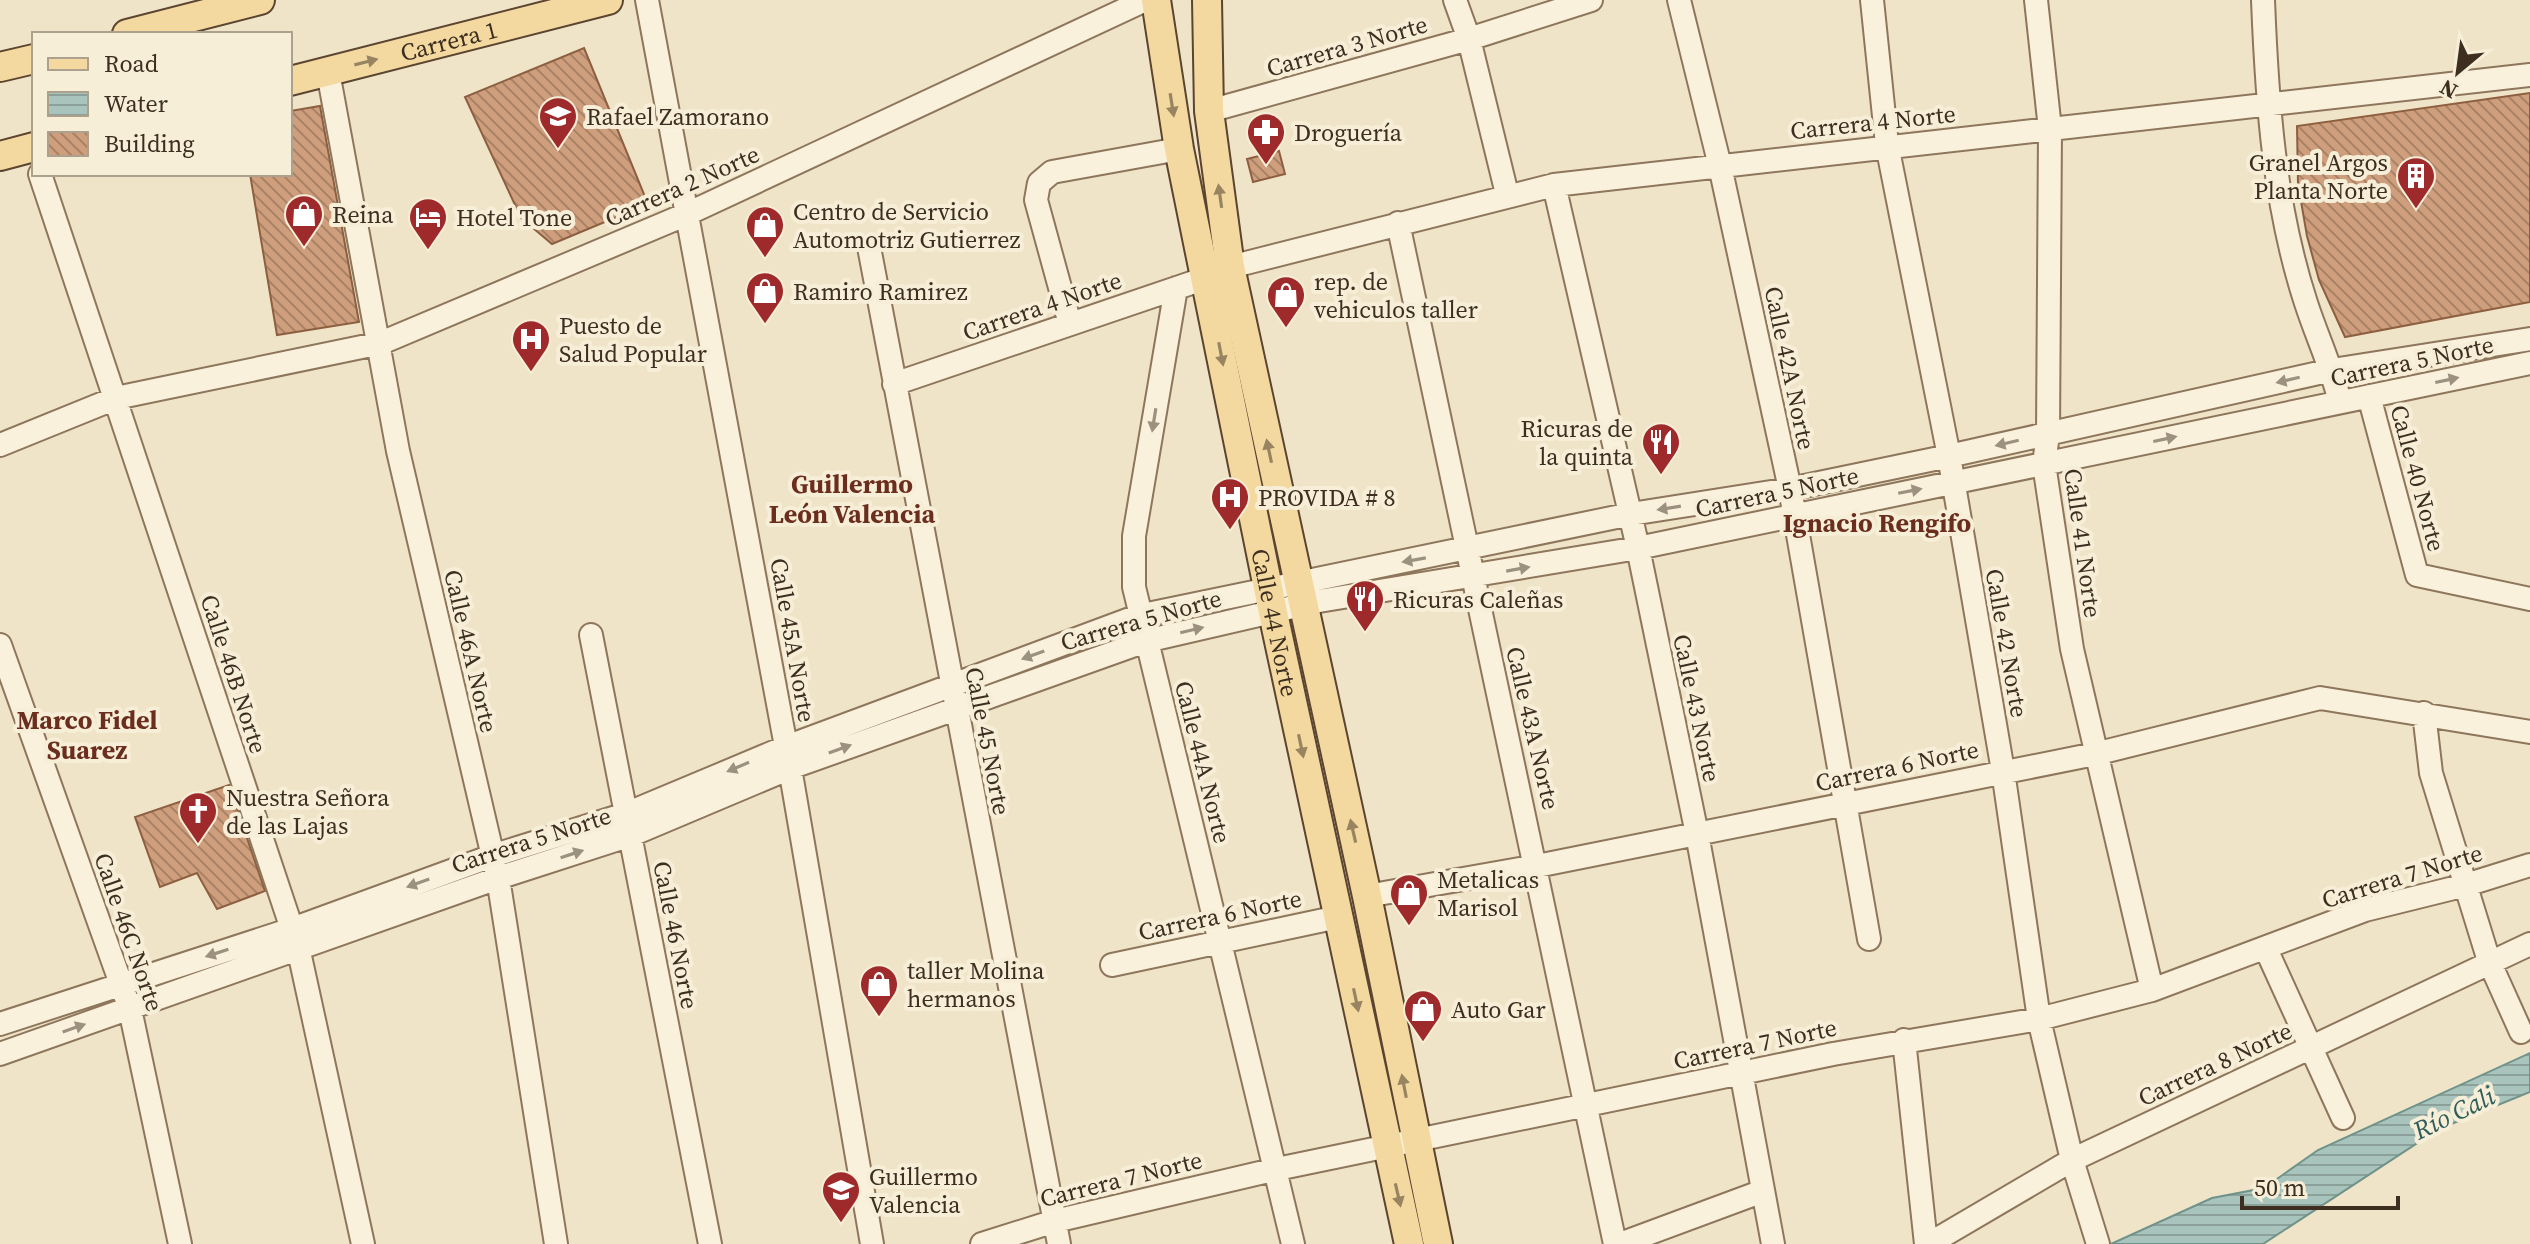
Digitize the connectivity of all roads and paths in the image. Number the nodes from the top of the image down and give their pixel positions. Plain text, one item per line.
1 (260, 0) edge
2 (608, 0) edge
3 (647, 0) edge
4 (1207, 0) edge
5 (1217, 0) edge
6 (1455, 0) edge
7 (1591, 0) edge
8 (1679, 0) edge
9 (1872, 0) edge
10 (2036, 0) edge
11 (2263, 0) edge
12 (1146, 1) edge
13 (217, 5) edge
14 (133, 32) edge
15 (1469, 39) junction
16 (32, 59) edge
17 (0, 67) edge
18 (1209, 70) junction
19 (328, 72) junction
20 (2530, 75) edge
21 (292, 81) edge
22 (2267, 104) junction
23 (1209, 111) junction
24 (2050, 129) junction
25 (1887, 145) junction
26 (1179, 149) junction
27 (0, 156) edge
28 (32, 157) edge
29 (1720, 166) junction
30 (40, 176) edge
31 (1554, 185) junction
32 (1507, 194) junction
33 (687, 214) junction
34 (1398, 223) junction
35 (869, 247) dead end
36 (1218, 272) junction
37 (1176, 288) junction
38 (1070, 324) junction
39 (2530, 339) edge
40 (381, 343) junction
41 (2530, 363) edge
42 (2332, 370) junction
43 (894, 384) junction
44 (2369, 396) junction
45 (116, 398) junction
46 (2340, 402) junction
47 (2048, 434) junction
48 (0, 445) edge
49 (1949, 456) junction
50 (2044, 464) junction
51 (1953, 483) junction
52 (1790, 489) junction
53 (1795, 513) junction
54 (1631, 514) junction
55 (1638, 548) junction
56 (1467, 551) junction
57 (1473, 577) junction
58 (1300, 593) junction
59 (1270, 599) junction
60 (2530, 599) edge
61 (1138, 616) junction
62 (591, 635) dead end
63 (1146, 641) junction
64 (1, 650) edge
65 (953, 696) junction
66 (2424, 713) junction
67 (2530, 732) edge
68 (2095, 754) junction
69 (788, 757) junction
70 (2003, 771) junction
71 (1845, 803) junction
72 (628, 824) junction
73 (1697, 834) junction
74 (492, 856) junction
75 (2530, 865) edge
76 (1537, 866) junction
77 (498, 878) junction
78 (2466, 885) junction
79 (1367, 896) junction
80 (1338, 917) junction
81 (295, 938) junction
82 (1869, 939) dead end
83 (1223, 942) junction
84 (2530, 944) edge
85 (2266, 949) junction
86 (2489, 961) junction
87 (1112, 965) dead end
88 (121, 983) junction
89 (2152, 990) junction
90 (130, 1009) junction
91 (2039, 1019) junction
92 (0, 1024) edge
93 (2521, 1032) dead end
94 (1904, 1040) junction
95 (2312, 1047) junction
96 (0, 1054) edge
97 (1741, 1075) junction
98 (1585, 1106) junction
99 (2343, 1118) dead end
100 (1401, 1144) junction
101 (2072, 1160) junction
102 (1277, 1169) junction
103 (1763, 1191) junction
104 (1055, 1221) junction
105 (180, 1244) edge
106 (363, 1244) edge
107 (556, 1244) edge
108 (710, 1244) edge
109 (872, 1244) edge
110 (982, 1244) edge
111 (1059, 1244) edge
112 (1293, 1244) edge
113 (1409, 1244) edge
114 (1438, 1244) edge
115 (1617, 1244) edge
116 (1773, 1244) edge
117 (1928, 1244) edge
118 (2098, 1244) edge

1 - 13 main road
19 -> 2 main road, Carrera 1
3 - 33 street, Calle 45A Norte
4 - 18 main road, Calle 44 Norte
5 - 18 main road
6 - 15 street
7 - 15 street, Carrera 3 Norte
8 - 29 street, Calle 42A Norte
9 - 25 street, Calle 42 Norte
10 - 24 street, Calle 41 Norte
11 - 22 street
12 -> 26 main road, Calle 44 Norte
12 - 33 street, Carrera 2 Norte
13 - 14 main road
15 - 23 street, Carrera 3 Norte
15 - 32 street
16 - 17 main road
18 - 23 main road, Calle 44 Norte
19 - 21 main road, Carrera 1
19 - 40 street, Calle 46A Norte
20 - 22 street, Carrera 4 Norte
22 - 24 street, Carrera 4 Norte
22 - 42 street
36 -> 23 main road, Calle 44 Norte
24 - 25 street, Carrera 4 Norte
24 - 47 street, Calle 41 Norte
25 - 29 street, Carrera 4 Norte
25 - 49 street, Calle 42 Norte
26 - 36 main road, Calle 44 Norte
26 - 38 street
27 - 28 main road
29 - 31 street, Carrera 4 Norte
29 - 52 street, Calle 42A Norte
30 - 45 street, Calle 46B Norte
31 - 32 street, Carrera 4 Norte
31 - 54 street, Calle 43 Norte
32 - 34 street, Carrera 4 Norte
33 - 40 street, Carrera 2 Norte
33 - 69 street, Calle 45A Norte
34 - 36 street, Carrera 4 Norte
34 - 56 street, Calle 43A Norte
35 - 43 street, Calle 45 Norte
36 - 37 street, Carrera 4 Norte
58 -> 36 main road, Calle 44 Norte
36 -> 59 main road, Calle 44 Norte
37 - 38 street, Carrera 4 Norte
37 -> 61 street, Calle 44A Norte
38 - 43 street, Carrera 4 Norte
39 - 42 street, Carrera 5 Norte
40 - 45 street, Carrera 2 Norte
40 - 74 street, Calle 46A Norte
44 -> 41 street, Carrera 5 Norte
42 - 46 street
42 -> 47 street, Carrera 5 Norte
43 - 65 street, Calle 45 Norte
44 - 46 street, Carrera 5 Norte
44 - 60 street, Calle 40 Norte
45 - 48 street, Carrera 2 Norte
45 - 81 street, Calle 46B Norte
50 -> 46 street, Carrera 5 Norte
47 -> 49 street, Carrera 5 Norte
47 - 50 street, Calle 41 Norte
49 - 51 street, Calle 42 Norte
49 - 52 street, Carrera 5 Norte
50 - 51 street, Carrera 5 Norte
50 - 68 street, Calle 41 Norte
53 -> 51 street, Carrera 5 Norte
51 - 70 street, Calle 42 Norte
52 - 53 street, Calle 42A Norte
52 -> 54 street, Carrera 5 Norte
53 - 55 street, Carrera 5 Norte
53 - 71 street, Calle 42A Norte
54 - 55 street, Calle 43 Norte
54 - 56 street, Carrera 5 Norte
57 -> 55 street, Carrera 5 Norte
55 - 73 street, Calle 43 Norte
56 - 57 street, Calle 43A Norte
56 -> 58 street, Carrera 5 Norte
57 - 58 street, Carrera 5 Norte
57 - 76 street, Calle 43A Norte
58 - 59 street, Carrera 5 Norte
79 -> 58 main road, Calle 44 Norte
59 - 61 street, Carrera 5 Norte
63 -> 59 street, Carrera 5 Norte
59 -> 80 main road, Calle 44 Norte
61 - 63 street, Calle 44A Norte
61 -> 65 street, Carrera 5 Norte
62 - 72 street, Calle 46 Norte
63 - 65 street, Carrera 5 Norte
63 - 83 street, Calle 44A Norte
64 - 88 street, Calle 46C Norte
65 - 69 street, Carrera 5 Norte
65 - 104 street, Calle 45 Norte
66 - 67 street, Carrera 6 Norte
66 - 68 street, Carrera 6 Norte
66 - 78 street
68 - 70 street, Carrera 6 Norte
68 - 89 street, Calle 41 Norte
69 - 72 street, Carrera 5 Norte
69 - 109 street, Calle 45A Norte
70 - 71 street, Carrera 6 Norte
70 - 91 street, Calle 42 Norte
71 - 73 street, Carrera 6 Norte
71 - 82 street, Calle 42A Norte
72 - 74 street, Carrera 5 Norte
77 -> 72 street, Carrera 5 Norte
72 - 108 street, Calle 46 Norte
73 - 76 street, Carrera 6 Norte
73 - 97 street, Calle 43 Norte
74 - 77 street, Calle 46A Norte
74 -> 81 street, Carrera 5 Norte
75 - 78 street, Carrera 7 Norte
76 - 79 street, Carrera 6 Norte
76 - 98 street, Calle 43A Norte
77 - 81 street, Carrera 5 Norte
77 - 107 street, Calle 46A Norte
78 - 85 street, Carrera 7 Norte
78 - 86 street
100 -> 79 main road, Calle 44 Norte
80 - 83 street, Carrera 6 Norte
80 -> 100 main road, Calle 44 Norte
81 -> 88 street, Carrera 5 Norte
81 - 90 street, Carrera 5 Norte
81 - 106 street, Calle 46B Norte
83 - 87 street, Carrera 6 Norte
83 - 102 street, Calle 44A Norte
84 - 86 street, Carrera 8 Norte
85 - 89 street, Carrera 7 Norte
85 - 95 street
86 - 93 street
86 - 95 street, Carrera 8 Norte
88 - 90 street, Calle 46C Norte
88 - 92 street, Carrera 5 Norte
89 - 91 street, Carrera 7 Norte
96 -> 90 street, Carrera 5 Norte
90 - 105 street, Calle 46C Norte
91 - 94 street, Carrera 7 Norte
91 - 101 street, Calle 42 Norte
94 - 97 street, Carrera 7 Norte
94 - 117 street
95 - 99 street
95 - 101 street, Carrera 8 Norte
97 - 98 street, Carrera 7 Norte
97 - 103 street, Calle 43 Norte
98 - 100 street, Carrera 7 Norte
98 - 115 street, Calle 43A Norte
100 - 102 street, Carrera 7 Norte
100 -> 113 main road, Calle 44 Norte
100 - 114 main road, Calle 44 Norte
101 - 117 street, Carrera 8 Norte
101 - 118 street, Calle 42 Norte
102 - 104 street, Carrera 7 Norte
102 - 112 street, Calle 44A Norte
103 - 115 street
103 - 116 street, Calle 43 Norte
104 - 110 street, Carrera 7 Norte
104 - 111 street, Calle 45 Norte

